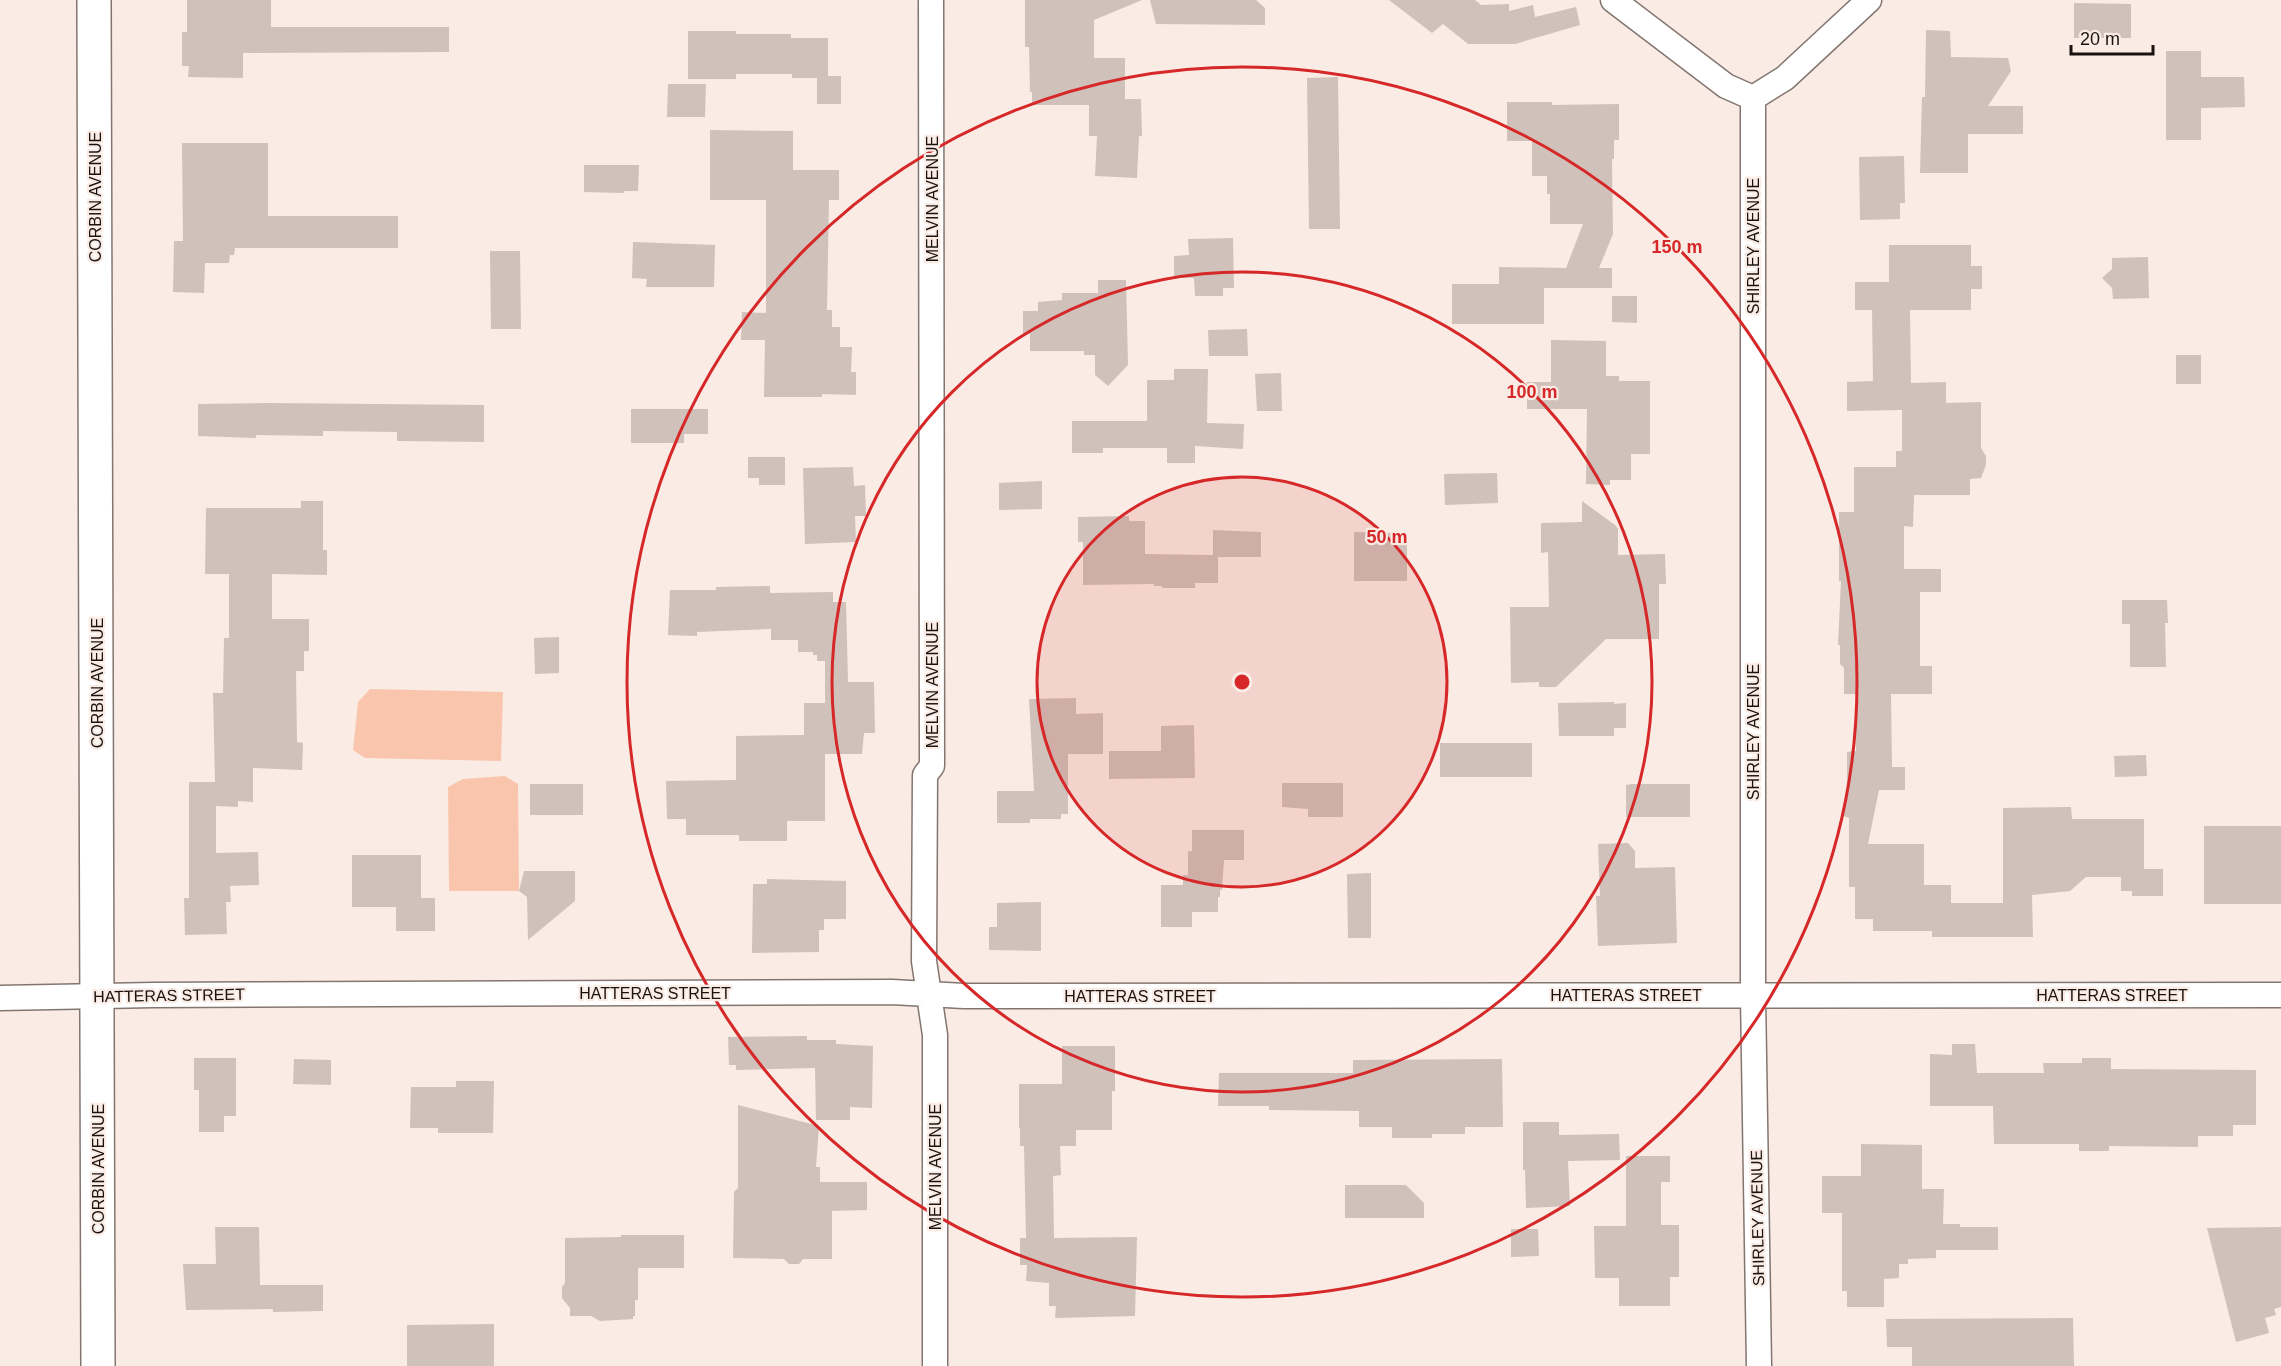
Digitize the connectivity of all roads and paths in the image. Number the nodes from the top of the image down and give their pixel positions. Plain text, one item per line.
1 (94, 0) edge
2 (931, 0) edge
3 (1613, 0) edge
4 (1869, 0) edge
5 (1753, 98) junction
6 (928, 993) junction
7 (1753, 995) junction
8 (2281, 995) edge
9 (98, 996) junction
10 (0, 998) edge
11 (98, 1366) edge
12 (935, 1366) edge
13 (1759, 1366) edge

1 - 9 main road, CORBIN AVENUE
2 - 6 street, MELVIN AVENUE
3 - 5 street
4 - 5 street
5 - 7 street, SHIRLEY AVENUE
6 - 7 street, HATTERAS STREET
6 - 9 street, HATTERAS STREET
6 - 12 street, MELVIN AVENUE
7 - 8 street, HATTERAS STREET
7 - 13 street, SHIRLEY AVENUE
9 - 10 street, HATTERAS STREET
9 - 11 main road, CORBIN AVENUE

